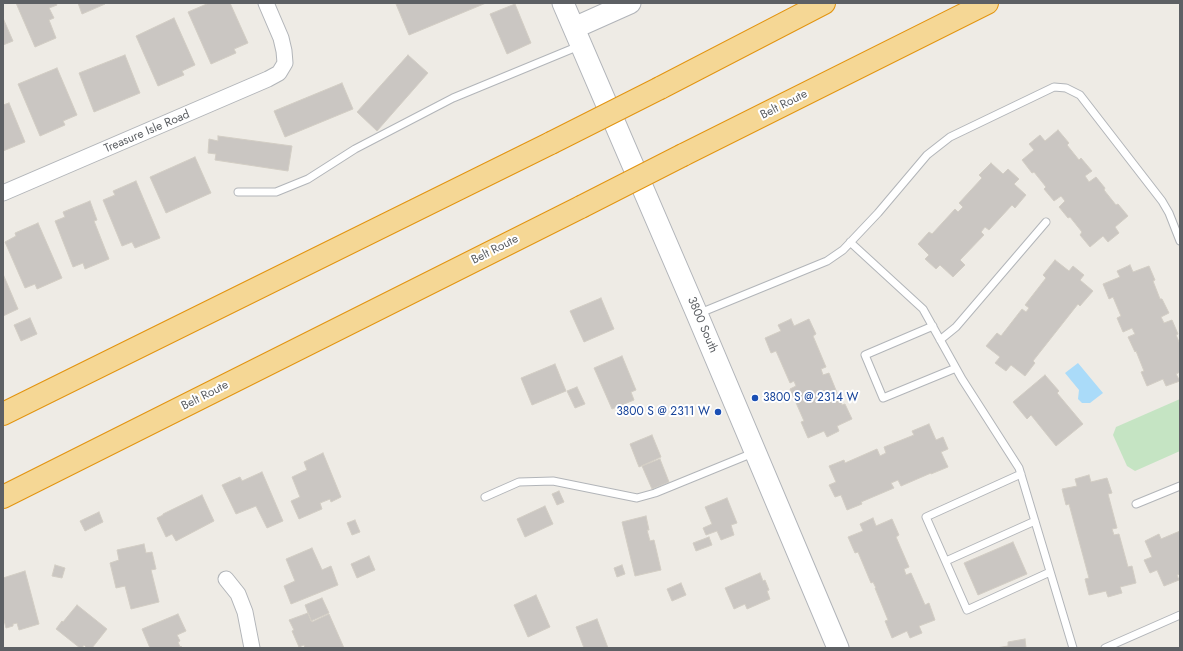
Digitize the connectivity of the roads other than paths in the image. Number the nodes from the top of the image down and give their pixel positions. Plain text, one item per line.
1 (266, 3) edge
2 (563, 3) edge
3 (630, 3) edge
4 (824, 3) edge
5 (987, 3) edge
6 (578, 37) junction
7 (238, 192) dead end
8 (3, 193) edge
9 (1046, 222) dead end
10 (1180, 241) edge
11 (850, 242) junction
12 (697, 314) junction
13 (932, 326) junction
14 (940, 340) junction
15 (956, 368) junction
16 (3, 414) edge
17 (755, 452) junction
18 (1021, 474) junction
19 (1180, 486) edge
20 (486, 497) dead end
21 (3, 498) edge
22 (1136, 504) dead end
23 (1035, 522) junction
24 (946, 561) junction
25 (1050, 572) junction
26 (226, 579) dead end
27 (1180, 615) edge
28 (252, 648) edge
29 (838, 648) edge
30 (1073, 648) edge
31 (1104, 648) edge

1 - 8 street, Treasure Isle Road
2 - 6 street, 3800 South
3 - 6 street
4 - 16 highway, bridge
5 - 21 highway, Belt Route, bridge
6 - 7 lane
6 - 12 street, 3800 South
9 - 14 lane
10 - 11 lane
11 - 12 lane
11 - 13 lane
12 - 17 street, 3800 South
13 - 14 lane
13 - 15 lane
14 - 15 lane
15 - 18 lane
17 - 20 lane
17 - 29 street, 3800 South
18 - 23 lane
18 - 24 lane
19 - 22 lane
23 - 24 lane
23 - 25 lane
24 - 25 lane
25 - 30 lane
26 - 28 street
27 - 31 lane

